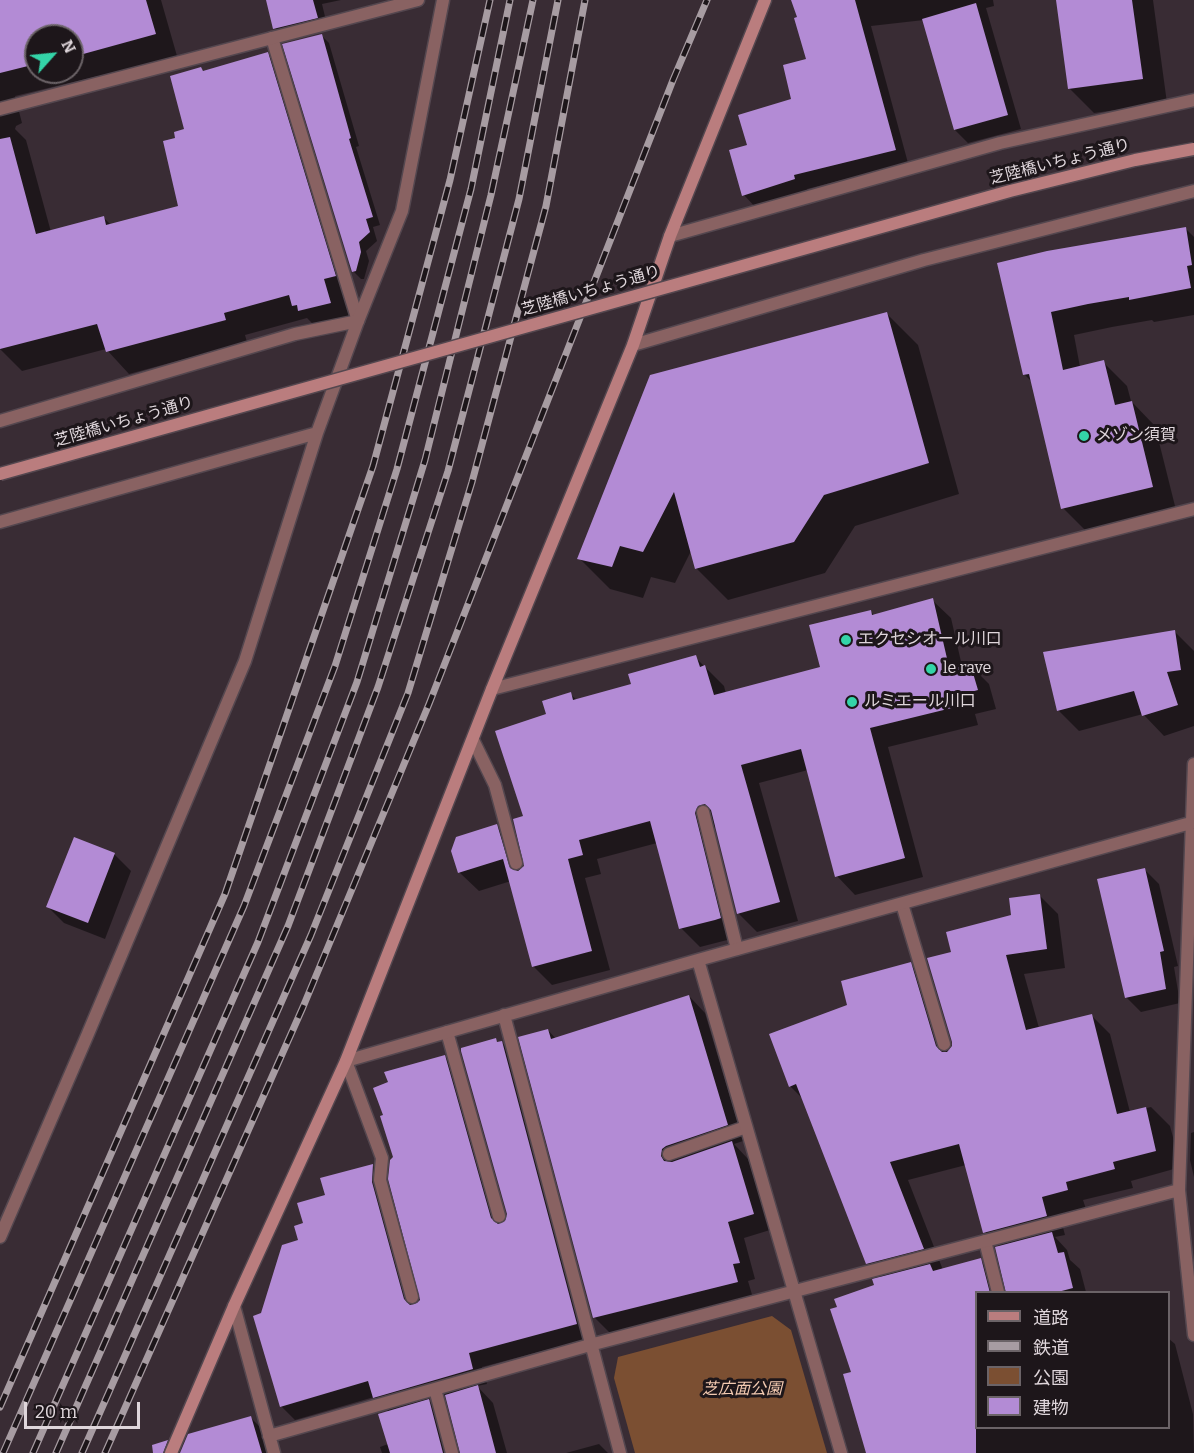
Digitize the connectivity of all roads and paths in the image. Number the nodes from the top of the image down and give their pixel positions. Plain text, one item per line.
1 (418, 0) edge
2 (443, 0) edge
3 (765, 0) edge
4 (272, 38) junction
5 (1194, 100) edge
6 (0, 110) edge
7 (1194, 149) edge
8 (1194, 191) edge
9 (670, 236) junction
10 (358, 321) junction
11 (633, 345) junction
12 (0, 421) edge
13 (316, 433) junction
14 (0, 474) edge
15 (1194, 509) edge
16 (0, 522) edge
17 (492, 689) junction
18 (472, 740) junction
19 (1194, 765) edge
20 (703, 812) dead end
21 (1193, 823) edge
22 (516, 863) dead end
23 (902, 903) junction
24 (737, 949) junction
25 (698, 960) junction
26 (504, 1016) junction
27 (447, 1032) junction
28 (944, 1044) dead end
29 (346, 1061) junction
30 (746, 1127) junction
31 (669, 1154) dead end
32 (1179, 1190) junction
33 (499, 1216) dead end
34 (0, 1237) edge
35 (985, 1241) junction
36 (998, 1291) edge
37 (795, 1292) junction
38 (412, 1297) dead end
39 (234, 1306) junction
40 (1194, 1335) edge
41 (590, 1345) junction
42 (435, 1389) junction
43 (269, 1436) junction
44 (171, 1453) edge
45 (274, 1453) edge
46 (452, 1453) edge
47 (620, 1453) edge
48 (841, 1453) edge

1 - 4 street
2 - 10 street
3 - 9 street
4 - 6 street
4 - 10 street
5 - 9 street
7 - 14 street, 芝陸橋いちょう通り, bridge
8 - 11 street
9 - 11 street
10 - 12 street
10 - 13 street
11 - 17 street
13 - 16 street
13 - 34 street
15 - 17 street
17 - 18 street
18 - 22 street
18 - 29 street
19 - 21 street
20 - 24 street
21 - 23 street
21 - 32 street
23 - 24 street
23 - 28 street
24 - 25 street
25 - 26 street
25 - 30 street
26 - 27 street
26 - 41 street
27 - 29 street
27 - 33 street
29 - 38 street
29 - 39 street
30 - 31 street
30 - 37 street
32 - 35 street
32 - 40 street
35 - 36 street
35 - 37 street
37 - 41 street
37 - 48 street
39 - 43 street
39 - 44 street
41 - 42 street
41 - 47 street
42 - 43 street
42 - 46 street
43 - 45 street

